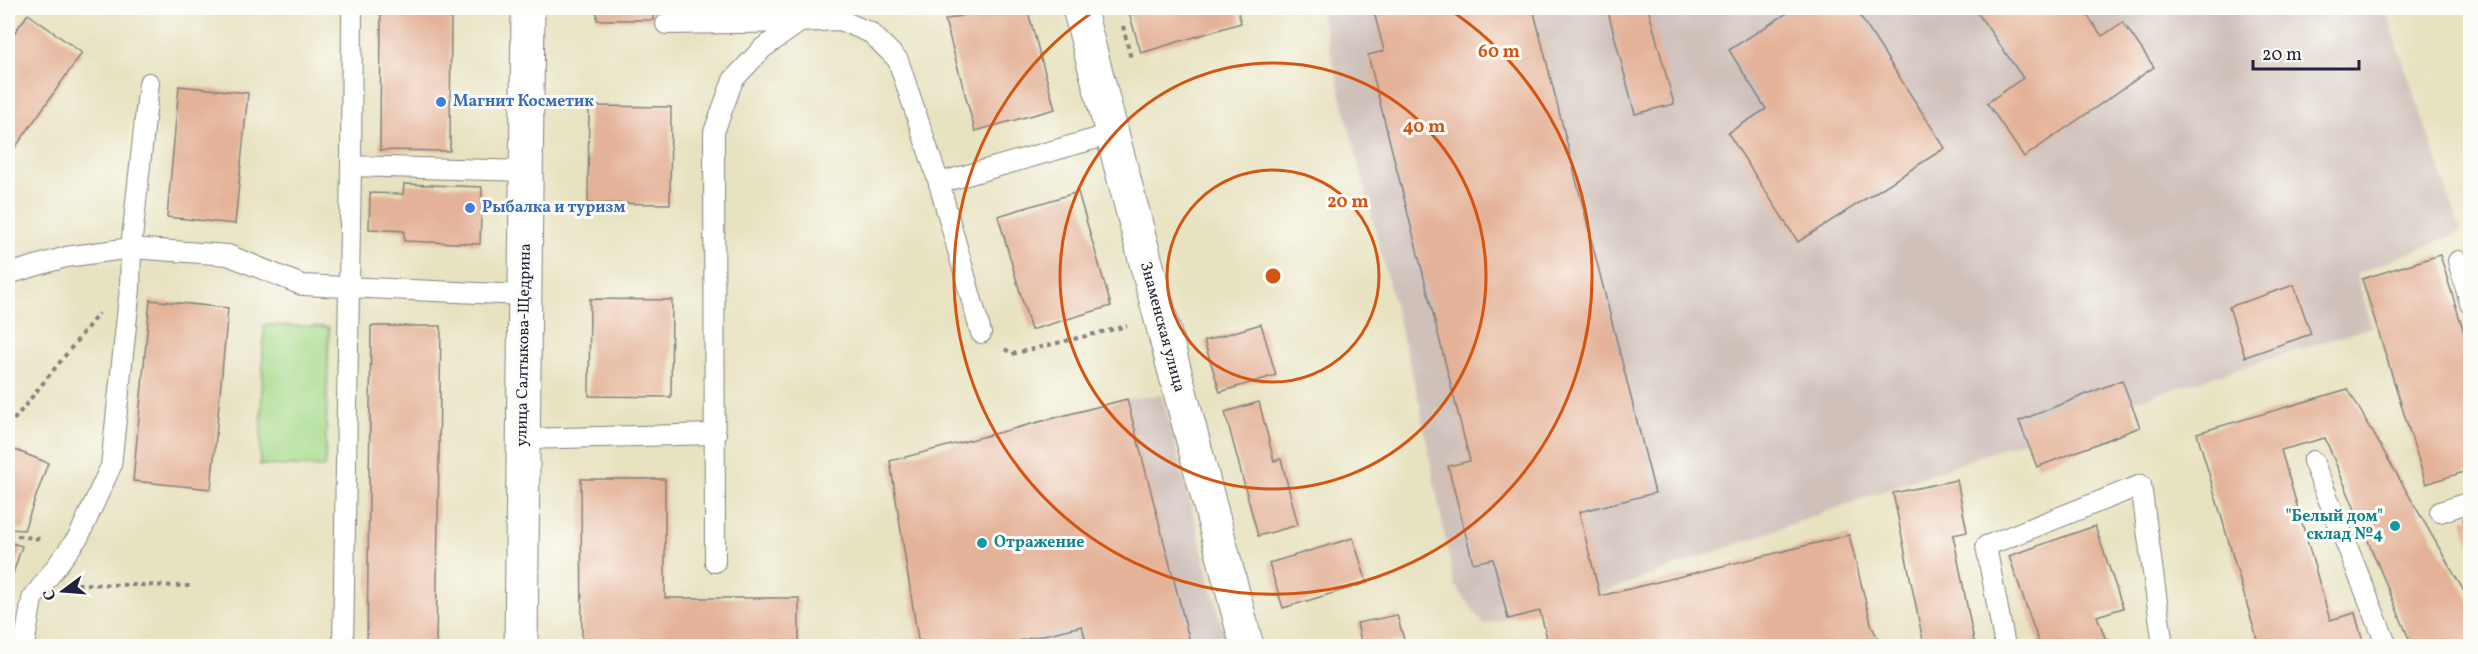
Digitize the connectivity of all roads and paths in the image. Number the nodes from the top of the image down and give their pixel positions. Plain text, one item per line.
1 (352, 8) edge
2 (528, 8) edge
3 (1080, 8) edge
4 (800, 22) junction
5 (666, 24) dead end
6 (149, 83) dead end
7 (1112, 134) junction
8 (351, 166) junction
9 (526, 171) junction
10 (939, 183) junction
11 (131, 248) junction
12 (2458, 261) dead end
13 (8, 274) edge
14 (350, 287) junction
15 (130, 288) junction
16 (524, 295) junction
17 (2470, 303) edge
18 (1160, 318) junction
19 (981, 333) joint
20 (8, 427) edge
21 (716, 435) junction
22 (523, 439) junction
23 (2313, 461) dead end
24 (2470, 502) edge
25 (2440, 512) dead end
26 (715, 562) dead end
27 (44, 583) junction
28 (190, 586) dead end
29 (24, 646) edge
30 (343, 646) edge
31 (521, 646) edge
32 (1247, 646) edge
33 (2005, 646) edge
34 (2163, 646) edge
35 (2387, 646) edge

1 - 8 lane
2 - 9 street, улица Салтыкова-Щедрина
3 - 7 street, Знаменская улица
4 - 5 lane
4 - 10 lane
4 - 21 lane
6 - 11 lane
7 - 10 lane
7 - 18 street, Знаменская улица
8 - 9 lane
8 - 14 lane
9 - 16 street, улица Салтыкова-Щедрина
10 - 19 lane
11 - 13 lane
11 - 14 lane
11 - 15 lane
12 - 17 lane
14 - 16 lane
14 - 30 lane
15 - 20 path
15 - 27 lane
16 - 22 street, улица Салтыкова-Щедрина
18 - 19 path
18 - 32 street, Знаменская улица
21 - 22 lane
21 - 26 lane
22 - 31 street, улица Салтыкова-Щедрина
23 - 35 lane
24 - 25 lane
27 - 28 path
27 - 29 lane
33 - 34 lane

